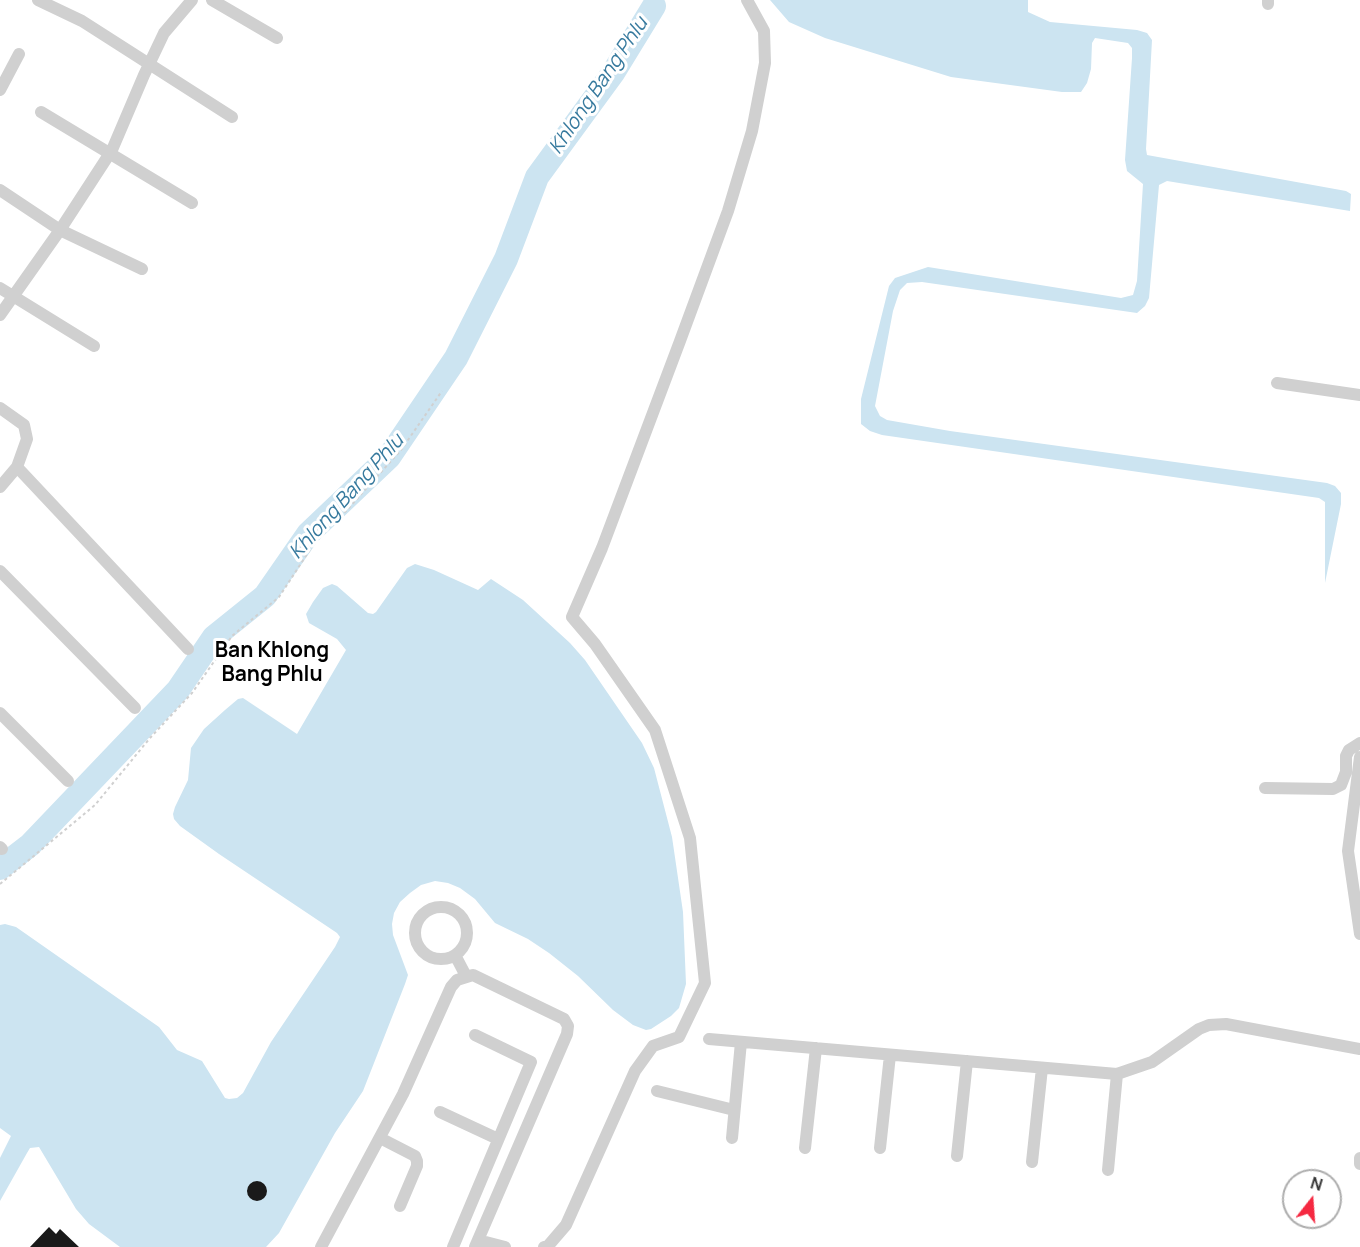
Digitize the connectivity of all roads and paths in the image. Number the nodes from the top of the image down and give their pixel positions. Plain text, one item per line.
1 (38, 0) edge
2 (192, 0) edge
3 (212, 0) edge
4 (747, 0) edge
5 (63, 5) edge
6 (277, 38) dead end
7 (19, 54) dead end
8 (149, 64) junction
9 (0, 90) edge
10 (41, 112) dead end
11 (232, 117) dead end
12 (110, 154) junction
13 (0, 190) edge
14 (192, 203) dead end
15 (60, 230) junction
16 (142, 269) dead end
17 (0, 288) edge
18 (13, 296) junction
19 (0, 315) edge
20 (94, 346) dead end
21 (1277, 383) dead end
22 (442, 391) dead end
23 (1360, 395) edge
24 (0, 408) edge
25 (17, 467) junction
26 (0, 488) edge
27 (0, 571) edge
28 (188, 649) dead end
29 (135, 708) dead end
30 (0, 713) edge
31 (1360, 743) edge
32 (1360, 759) edge
33 (68, 782) dead end
34 (1265, 788) dead end
35 (1354, 851) edge
36 (0, 884) edge
37 (1360, 934) edge
38 (455, 955) junction
39 (466, 976) junction
40 (475, 1035) dead end
41 (709, 1039) dead end
42 (741, 1042) junction
43 (816, 1048) junction
44 (1360, 1049) edge
45 (890, 1055) junction
46 (967, 1061) junction
47 (1042, 1068) junction
48 (1117, 1074) junction
49 (657, 1091) dead end
50 (734, 1110) junction
51 (440, 1112) dead end
52 (380, 1138) junction
53 (732, 1138) dead end
54 (498, 1139) junction
55 (806, 1148) dead end
56 (880, 1148) dead end
57 (957, 1156) dead end
58 (1360, 1158) edge
59 (1032, 1162) dead end
60 (1360, 1164) edge
61 (1108, 1170) dead end
62 (400, 1206) dead end
63 (477, 1244) edge
64 (321, 1247) edge
65 (453, 1247) edge
66 (505, 1247) edge
67 (544, 1247) edge

1 - 5 street
2 - 8 street
3 - 6 street
4 - 67 street
5 - 8 street
7 - 9 street
8 - 11 street
8 - 12 street
10 - 12 street
12 - 14 street
12 - 15 street
13 - 15 street
15 - 16 street
15 - 18 street
17 - 18 street
18 - 19 street
18 - 20 street
21 - 23 street
22 - 36 path
24 - 25 street
25 - 26 street
25 - 28 street
27 - 29 street
30 - 33 street
31 - 34 street
32 - 35 street
35 - 37 street
38 - 38 street
38 - 39 street
39 - 52 street
39 - 63 street
40 - 54 street
41 - 42 street
42 - 43 street
42 - 50 street
43 - 45 street
43 - 55 street
44 - 48 street
45 - 46 street
45 - 56 street
46 - 47 street
46 - 57 street
47 - 48 street
47 - 59 street
48 - 61 street
49 - 50 street
50 - 53 street
51 - 54 street
52 - 62 street
52 - 64 street
54 - 65 street
58 - 60 street
63 - 66 street

